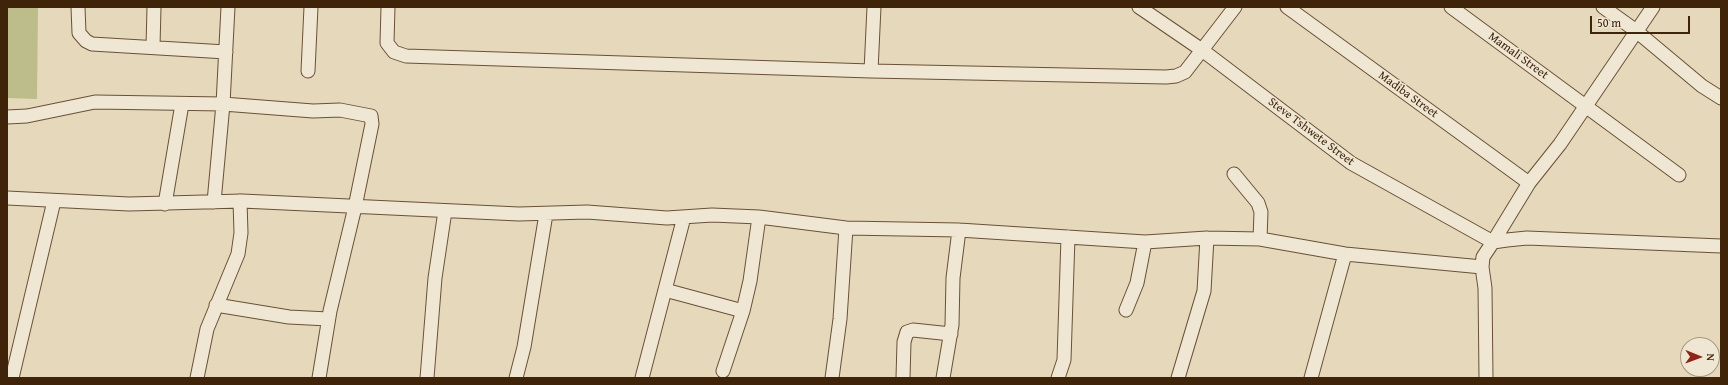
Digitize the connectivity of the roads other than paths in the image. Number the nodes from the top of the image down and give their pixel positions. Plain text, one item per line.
1 (78, 7) edge
2 (154, 7) edge
3 (228, 7) edge
4 (311, 7) edge
5 (388, 7) edge
6 (874, 7) edge
7 (1139, 7) edge
8 (1235, 7) edge
9 (1287, 7) edge
10 (1451, 7) edge
11 (1603, 7) edge
12 (1653, 7) edge
13 (1635, 30) junction
14 (153, 47) junction
15 (1202, 50) junction
16 (226, 52) junction
17 (308, 71) dead end
18 (871, 71) junction
19 (1721, 98) edge
20 (182, 104) junction
21 (223, 104) junction
22 (1586, 105) junction
23 (7, 117) edge
24 (1234, 174) dead end
25 (1679, 175) dead end
26 (1530, 183) junction
27 (7, 198) edge
28 (54, 200) junction
29 (240, 201) junction
30 (214, 202) junction
31 (165, 204) junction
32 (355, 206) junction
33 (445, 211) junction
34 (546, 214) junction
35 (684, 217) junction
36 (759, 217) junction
37 (846, 228) junction
38 (959, 230) junction
39 (1068, 237) junction
40 (1207, 238) junction
41 (1260, 239) junction
42 (1145, 242) junction
43 (1493, 242) junction
44 (1721, 246) edge
45 (1345, 254) junction
46 (1482, 267) junction
47 (665, 290) junction
48 (216, 305) junction
49 (1126, 310) dead end
50 (743, 311) junction
51 (328, 319) junction
52 (951, 334) junction
53 (723, 371) dead end
54 (12, 378) edge
55 (197, 378) edge
56 (319, 378) edge
57 (427, 378) edge
58 (516, 378) edge
59 (642, 378) edge
60 (832, 378) edge
61 (903, 378) edge
62 (943, 378) edge
63 (1058, 378) edge
64 (1178, 378) edge
65 (1311, 378) edge
66 (1486, 378) edge

1 - 14 street
2 - 14 street
3 - 16 street
4 - 17 street
5 - 18 street
6 - 18 street
7 - 15 street, Steve Tshwete Street
8 - 15 street
9 - 26 street, Madiba Street
10 - 22 street, Mamali Street
11 - 13 street
12 - 13 street
13 - 19 street
13 - 22 street
14 - 16 street
15 - 18 street
15 - 43 street, Steve Tshwete Street
16 - 21 street
20 - 21 street
20 - 23 street
20 - 31 street
21 - 30 street
21 - 32 street
22 - 25 street, Mamali Street
22 - 26 street
24 - 41 street
26 - 43 street
27 - 28 street
28 - 31 street
28 - 54 street
29 - 30 street
29 - 32 street
29 - 48 street
30 - 31 street
32 - 33 street
32 - 51 street
33 - 34 street
33 - 57 street
34 - 35 street
34 - 58 street
35 - 36 street
35 - 47 street
36 - 37 street
36 - 50 street
37 - 38 street
37 - 60 street
38 - 39 street
38 - 52 street
39 - 42 street
39 - 63 street
40 - 41 street
40 - 42 street
40 - 64 street
41 - 45 street
42 - 49 street
43 - 44 street
43 - 46 street
45 - 46 street
45 - 65 street
46 - 66 street
47 - 50 street
47 - 59 street
48 - 51 street
48 - 55 street
50 - 53 street
51 - 56 street
52 - 61 street
52 - 62 street

